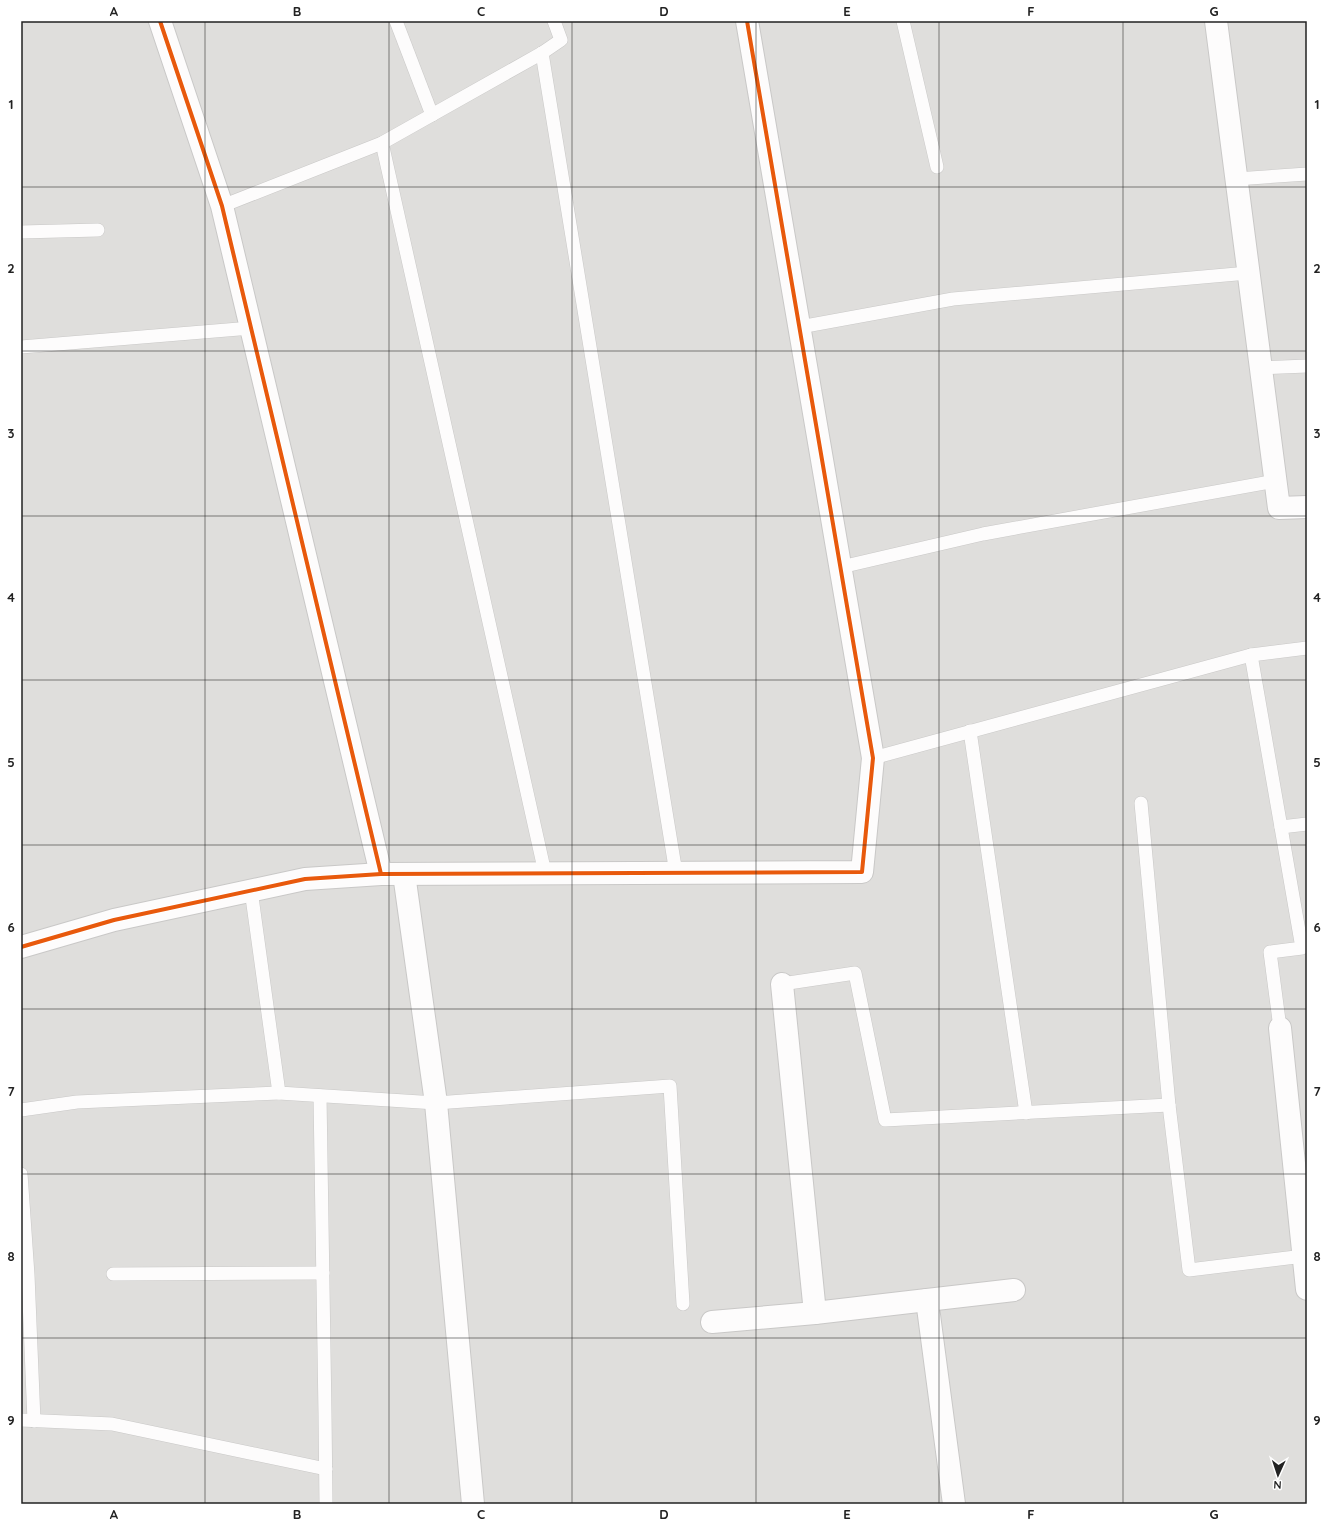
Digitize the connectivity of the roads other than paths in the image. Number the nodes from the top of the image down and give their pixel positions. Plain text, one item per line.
1 (160, 21) edge
2 (396, 21) edge
3 (554, 21) edge
4 (746, 21) edge
5 (903, 21) edge
6 (1216, 21) edge
7 (542, 53) junction
8 (432, 115) junction
9 (382, 143) junction
10 (937, 167) dead end
11 (1307, 174) edge
12 (1236, 179) junction
13 (222, 206) junction
14 (98, 230) dead end
15 (21, 232) edge
16 (1248, 273) junction
17 (800, 327) junction
18 (251, 328) junction
19 (21, 347) edge
20 (1307, 366) edge
21 (1260, 368) junction
22 (1276, 481) junction
23 (1307, 507) edge
24 (841, 567) junction
25 (1307, 648) edge
26 (1251, 655) junction
27 (970, 731) junction
28 (873, 758) junction
29 (1141, 803) dead end
30 (1307, 824) edge
31 (1281, 827) junction
32 (545, 873) junction
33 (676, 873) junction
34 (381, 874) junction
35 (404, 874) junction
36 (251, 890) junction
37 (21, 947) edge
38 (782, 984) joint
39 (1280, 1028) joint
40 (279, 1093) junction
41 (320, 1096) junction
42 (436, 1103) junction
43 (1169, 1105) junction
44 (21, 1110) edge
45 (1026, 1112) junction
46 (21, 1174) edge
47 (1304, 1256) junction
48 (323, 1273) junction
49 (112, 1274) dead end
50 (24, 1275) edge
51 (1014, 1290) dead end
52 (1307, 1290) edge
53 (927, 1300) junction
54 (683, 1304) dead end
55 (815, 1313) junction
56 (712, 1322) dead end
57 (28, 1421) edge
58 (326, 1469) junction
59 (326, 1504) edge
60 (473, 1504) edge
61 (954, 1504) edge

1 - 13 street
2 - 8 lane
3 - 7 lane
4 - 17 street
5 - 10 lane
6 - 12 street
7 - 8 lane
7 - 33 lane
8 - 9 lane
9 - 13 lane
9 - 32 lane
11 - 12 lane
12 - 16 street
13 - 18 street
14 - 15 lane
16 - 17 lane
16 - 21 street
17 - 24 street
18 - 19 lane
18 - 34 street
20 - 21 lane
21 - 22 street
22 - 23 street
22 - 24 lane
24 - 28 street
25 - 26 lane
26 - 27 lane
26 - 31 lane
27 - 28 lane
27 - 45 lane
28 - 33 street
29 - 43 lane
30 - 31 lane
31 - 39 lane
32 - 33 street
32 - 35 street
34 - 35 street
34 - 36 street
35 - 42 street
36 - 37 street
36 - 40 lane
38 - 45 lane
38 - 55 street
39 - 47 street
40 - 41 lane
40 - 44 lane
41 - 42 lane
41 - 48 lane
42 - 54 lane
42 - 60 street
43 - 45 lane
43 - 47 lane
46 - 50 lane
47 - 52 street
48 - 49 lane
48 - 58 lane
50 - 57 lane
51 - 53 street
53 - 55 street
53 - 61 street
55 - 56 street
57 - 58 lane
58 - 59 lane

